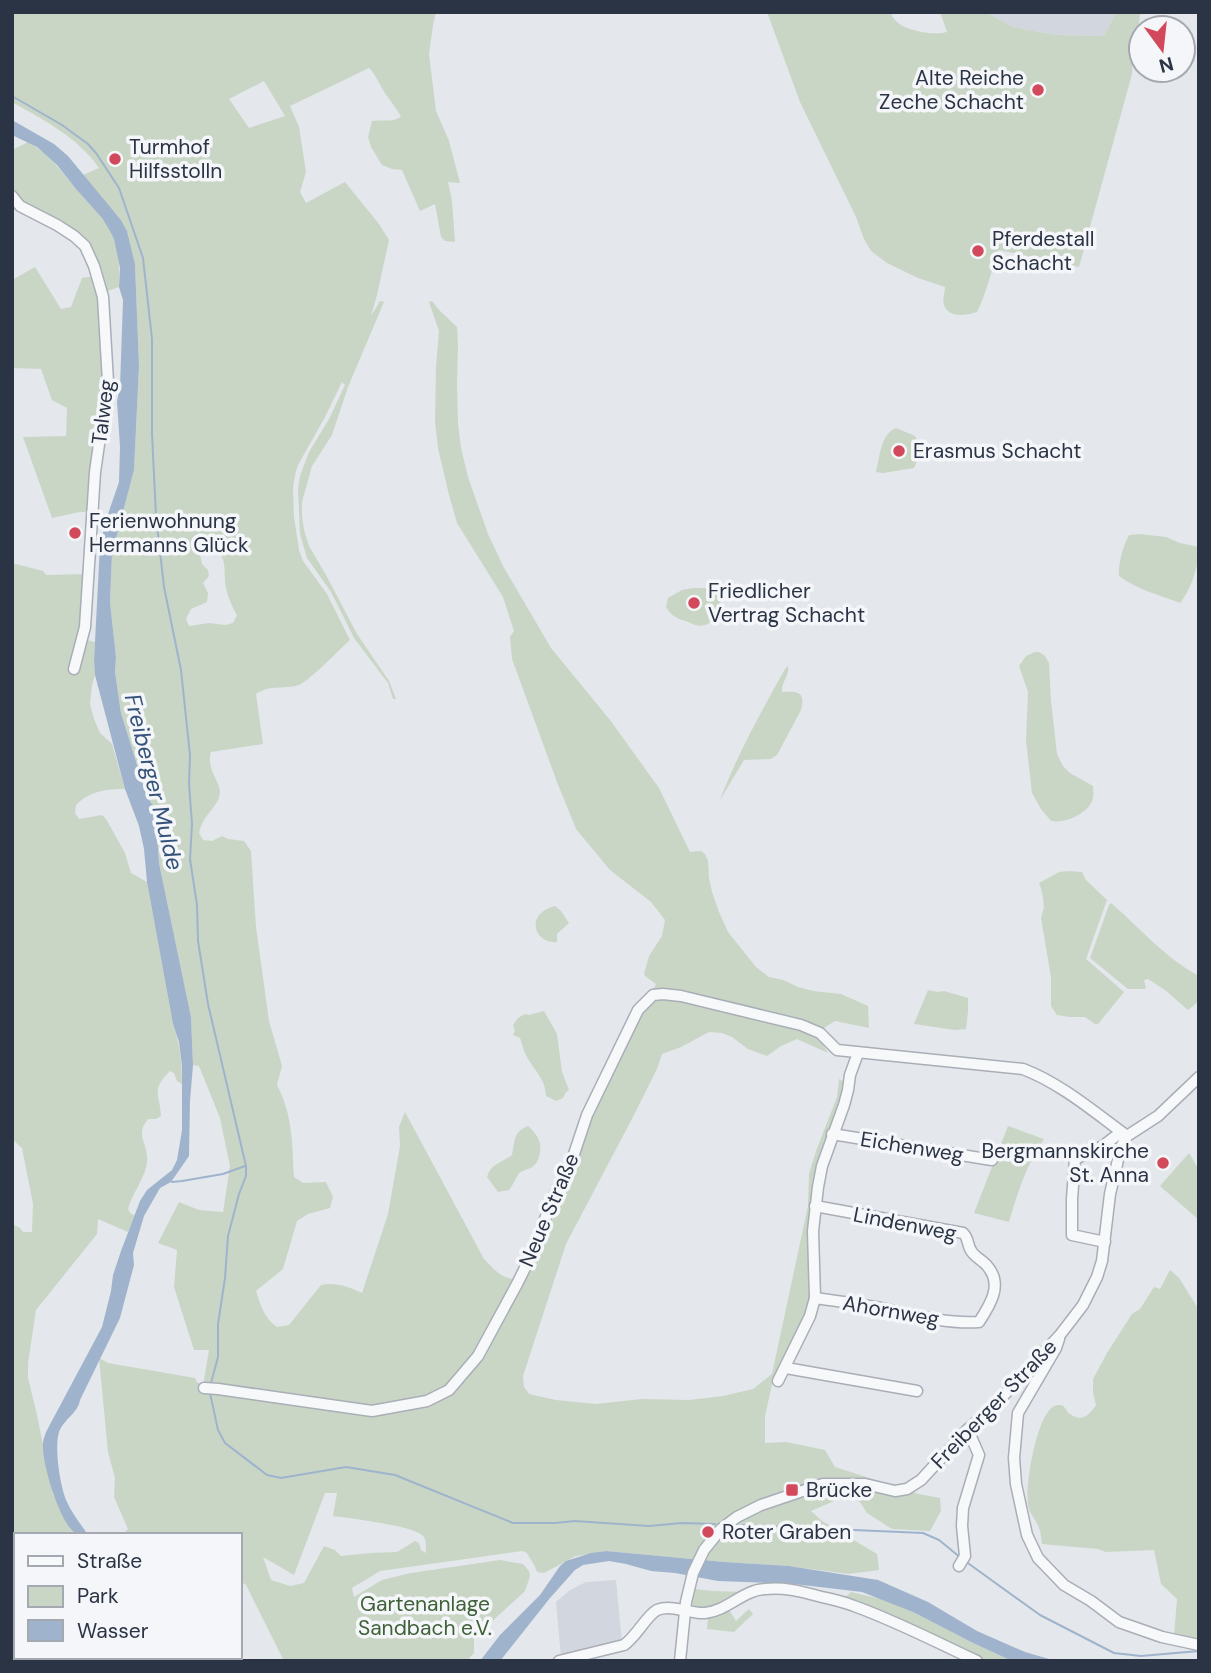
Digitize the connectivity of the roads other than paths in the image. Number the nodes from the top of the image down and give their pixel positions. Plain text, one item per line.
1 (12, 196) edge
2 (74, 669) dead end
3 (858, 1053) junction
4 (1199, 1077) edge
5 (832, 1134) junction
6 (1124, 1134) junction
7 (992, 1160) dead end
8 (815, 1206) junction
9 (1105, 1242) junction
10 (815, 1297) junction
11 (967, 1322) joint
12 (1060, 1335) junction
13 (786, 1368) junction
14 (778, 1381) dead end
15 (204, 1388) dead end
16 (917, 1391) dead end
17 (966, 1432) junction
18 (961, 1563) dead end
19 (685, 1607) junction
20 (1199, 1645) edge
21 (559, 1661) edge
22 (680, 1661) edge
23 (977, 1661) edge

1 - 2 street, Talweg
3 - 5 street
3 - 6 street
3 - 15 street, Neue Straße
4 - 6 street
5 - 7 street, Eichenweg
5 - 8 street
6 - 9 street, Freiberger Straße
6 - 9 street
8 - 10 street
8 - 11 street, Lindenweg
9 - 12 street, Freiberger Straße
10 - 11 street, Ahornweg
10 - 13 street
12 - 17 street, Freiberger Straße
12 - 20 street
13 - 14 street
13 - 16 street
17 - 18 street
17 - 19 street, Freiberger Straße
19 - 21 street
19 - 22 street, Freiberger Straße
19 - 23 street

